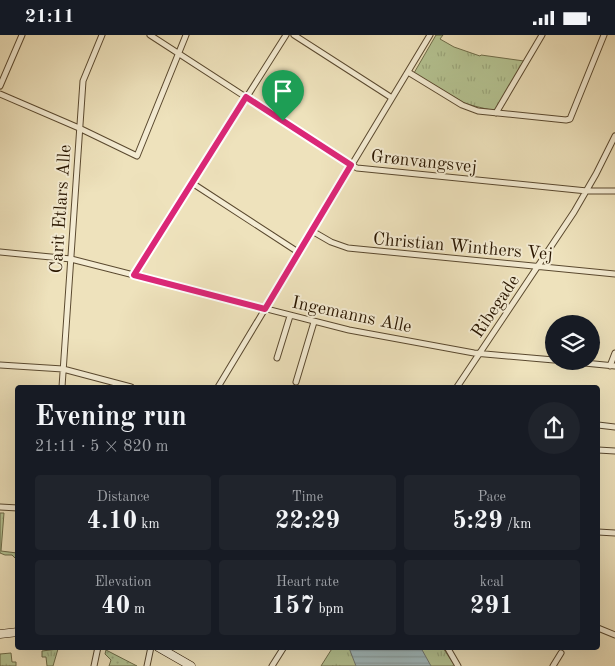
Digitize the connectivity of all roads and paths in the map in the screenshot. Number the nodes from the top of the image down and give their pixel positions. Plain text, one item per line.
1 (22, 35) edge
2 (102, 35) edge
3 (150, 35) edge
4 (186, 35) edge
5 (286, 35) edge
6 (294, 35) edge
7 (430, 35) edge
8 (542, 35) edge
9 (603, 35) edge
10 (179, 54) junction
11 (408, 72) junction
12 (0, 86) edge
13 (0, 95) edge
14 (246, 97) junction
15 (392, 98) junction
16 (496, 113) junction
17 (79, 128) junction
18 (615, 136) edge
19 (351, 165) junction
20 (192, 183) junction
21 (587, 191) junction
22 (615, 191) edge
23 (312, 231) junction
24 (298, 251) junction
25 (0, 252) edge
26 (71, 259) junction
27 (538, 266) junction
28 (615, 274) edge
29 (134, 275) junction
30 (265, 309) junction
31 (290, 316) junction
32 (314, 322) junction
33 (480, 353) junction
34 (615, 353) edge
35 (277, 358) dead end
36 (545, 359) edge
37 (0, 365) edge
38 (600, 365) edge
39 (613, 366) edge
40 (63, 369) junction
41 (296, 382) dead end
42 (62, 385) edge
43 (123, 385) edge
44 (219, 385) edge
45 (458, 385) edge
46 (600, 425) edge
47 (615, 427) edge
48 (600, 450) edge
49 (615, 451) edge
50 (0, 507) edge
51 (15, 508) edge
52 (600, 532) edge
53 (615, 533) edge
54 (600, 629) edge
55 (15, 632) edge
56 (0, 633) edge
57 (615, 635) edge
58 (97, 650) edge
59 (150, 650) edge
60 (163, 650) edge
61 (282, 650) edge
62 (449, 650) edge
63 (561, 653) dead end
64 (94, 666) edge
65 (146, 666) edge
66 (191, 666) edge
67 (272, 666) edge
68 (458, 666) edge
69 (553, 666) edge

1 - 12 street
2 - 17 street, Carit Etlars Alle
3 - 10 street, Grønvangsvej
4 - 10 street
5 - 14 street
6 - 15 street
7 - 11 street
8 - 16 street
9 - 16 street
10 - 14 street, Grønvangsvej
10 - 17 street
11 - 15 street
11 - 16 street
13 - 17 street
14 - 19 street, Grønvangsvej
14 - 20 street
15 - 19 street
17 - 26 street, Carit Etlars Alle
18 - 21 street, Ribegade
19 - 21 street, Grønvangsvej
19 - 23 street
20 - 24 street
20 - 29 street
21 - 22 street, Grønvangsvej
21 - 27 street, Ribegade
23 - 24 street
23 - 27 street, Christian Winthers Vej
24 - 30 street
25 - 26 street, Ingemanns Alle
26 - 29 street, Ingemanns Alle
26 - 40 street, Carit Etlars Alle
27 - 28 street, Christian Winthers Vej
27 - 33 street, Ribegade
29 - 30 street, Ingemanns Alle
30 - 31 street, Ingemanns Alle
30 - 44 street
31 - 32 street, Ingemanns Alle
31 - 35 street
32 - 33 street, Ingemanns Alle
32 - 41 street
33 - 36 street, Ingemanns Alle
33 - 45 street, Ribegade
34 - 39 street
37 - 40 street
38 - 39 street
40 - 42 street, Carit Etlars Alle
40 - 43 street
46 - 47 street
48 - 49 street
50 - 51 street
52 - 53 street
54 - 57 street
55 - 56 street
58 - 64 street
59 - 65 street
60 - 66 street
61 - 67 street
62 - 68 street
63 - 69 street

